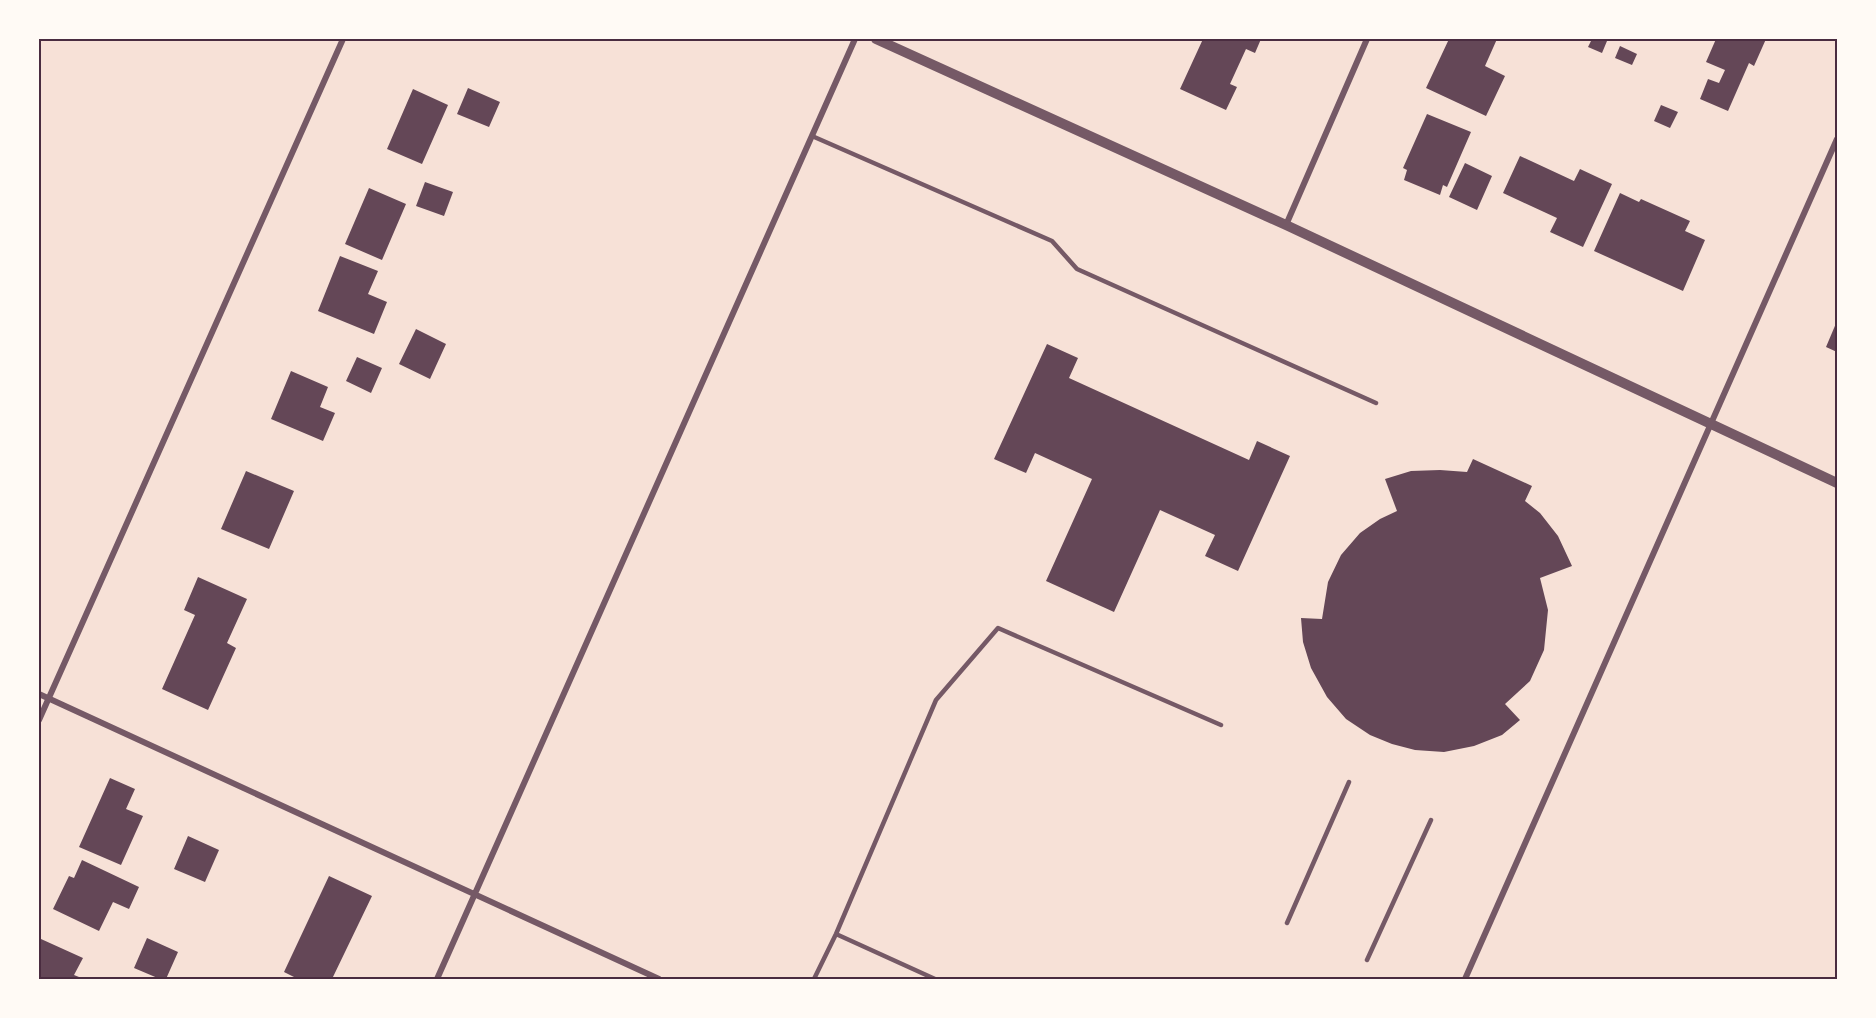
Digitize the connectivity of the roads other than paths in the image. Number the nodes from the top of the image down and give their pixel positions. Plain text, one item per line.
1 (343, 39) edge
2 (855, 39) edge
3 (876, 39) edge
4 (1367, 39) edge
5 (812, 135) junction
6 (1837, 140) edge
7 (1286, 225) junction
8 (1376, 403) dead end
9 (1711, 423) junction
10 (1837, 483) edge
11 (39, 694) edge
12 (49, 698) junction
13 (39, 720) edge
14 (1221, 725) dead end
15 (1349, 782) dead end
16 (1431, 820) dead end
17 (475, 895) junction
18 (1287, 923) dead end
19 (836, 934) junction
20 (1367, 960) dead end
21 (437, 979) edge
22 (659, 979) edge
23 (814, 979) edge
24 (935, 979) edge
25 (1465, 979) edge

1 - 12 street
2 - 5 street
3 - 7 street
4 - 7 street
5 - 8 lane
5 - 17 street
6 - 9 street
7 - 9 street
9 - 10 street
9 - 25 street
11 - 12 street
12 - 13 street
12 - 17 street
14 - 19 lane
15 - 18 lane
16 - 20 lane
17 - 21 street
17 - 22 street
19 - 23 lane
19 - 24 lane

